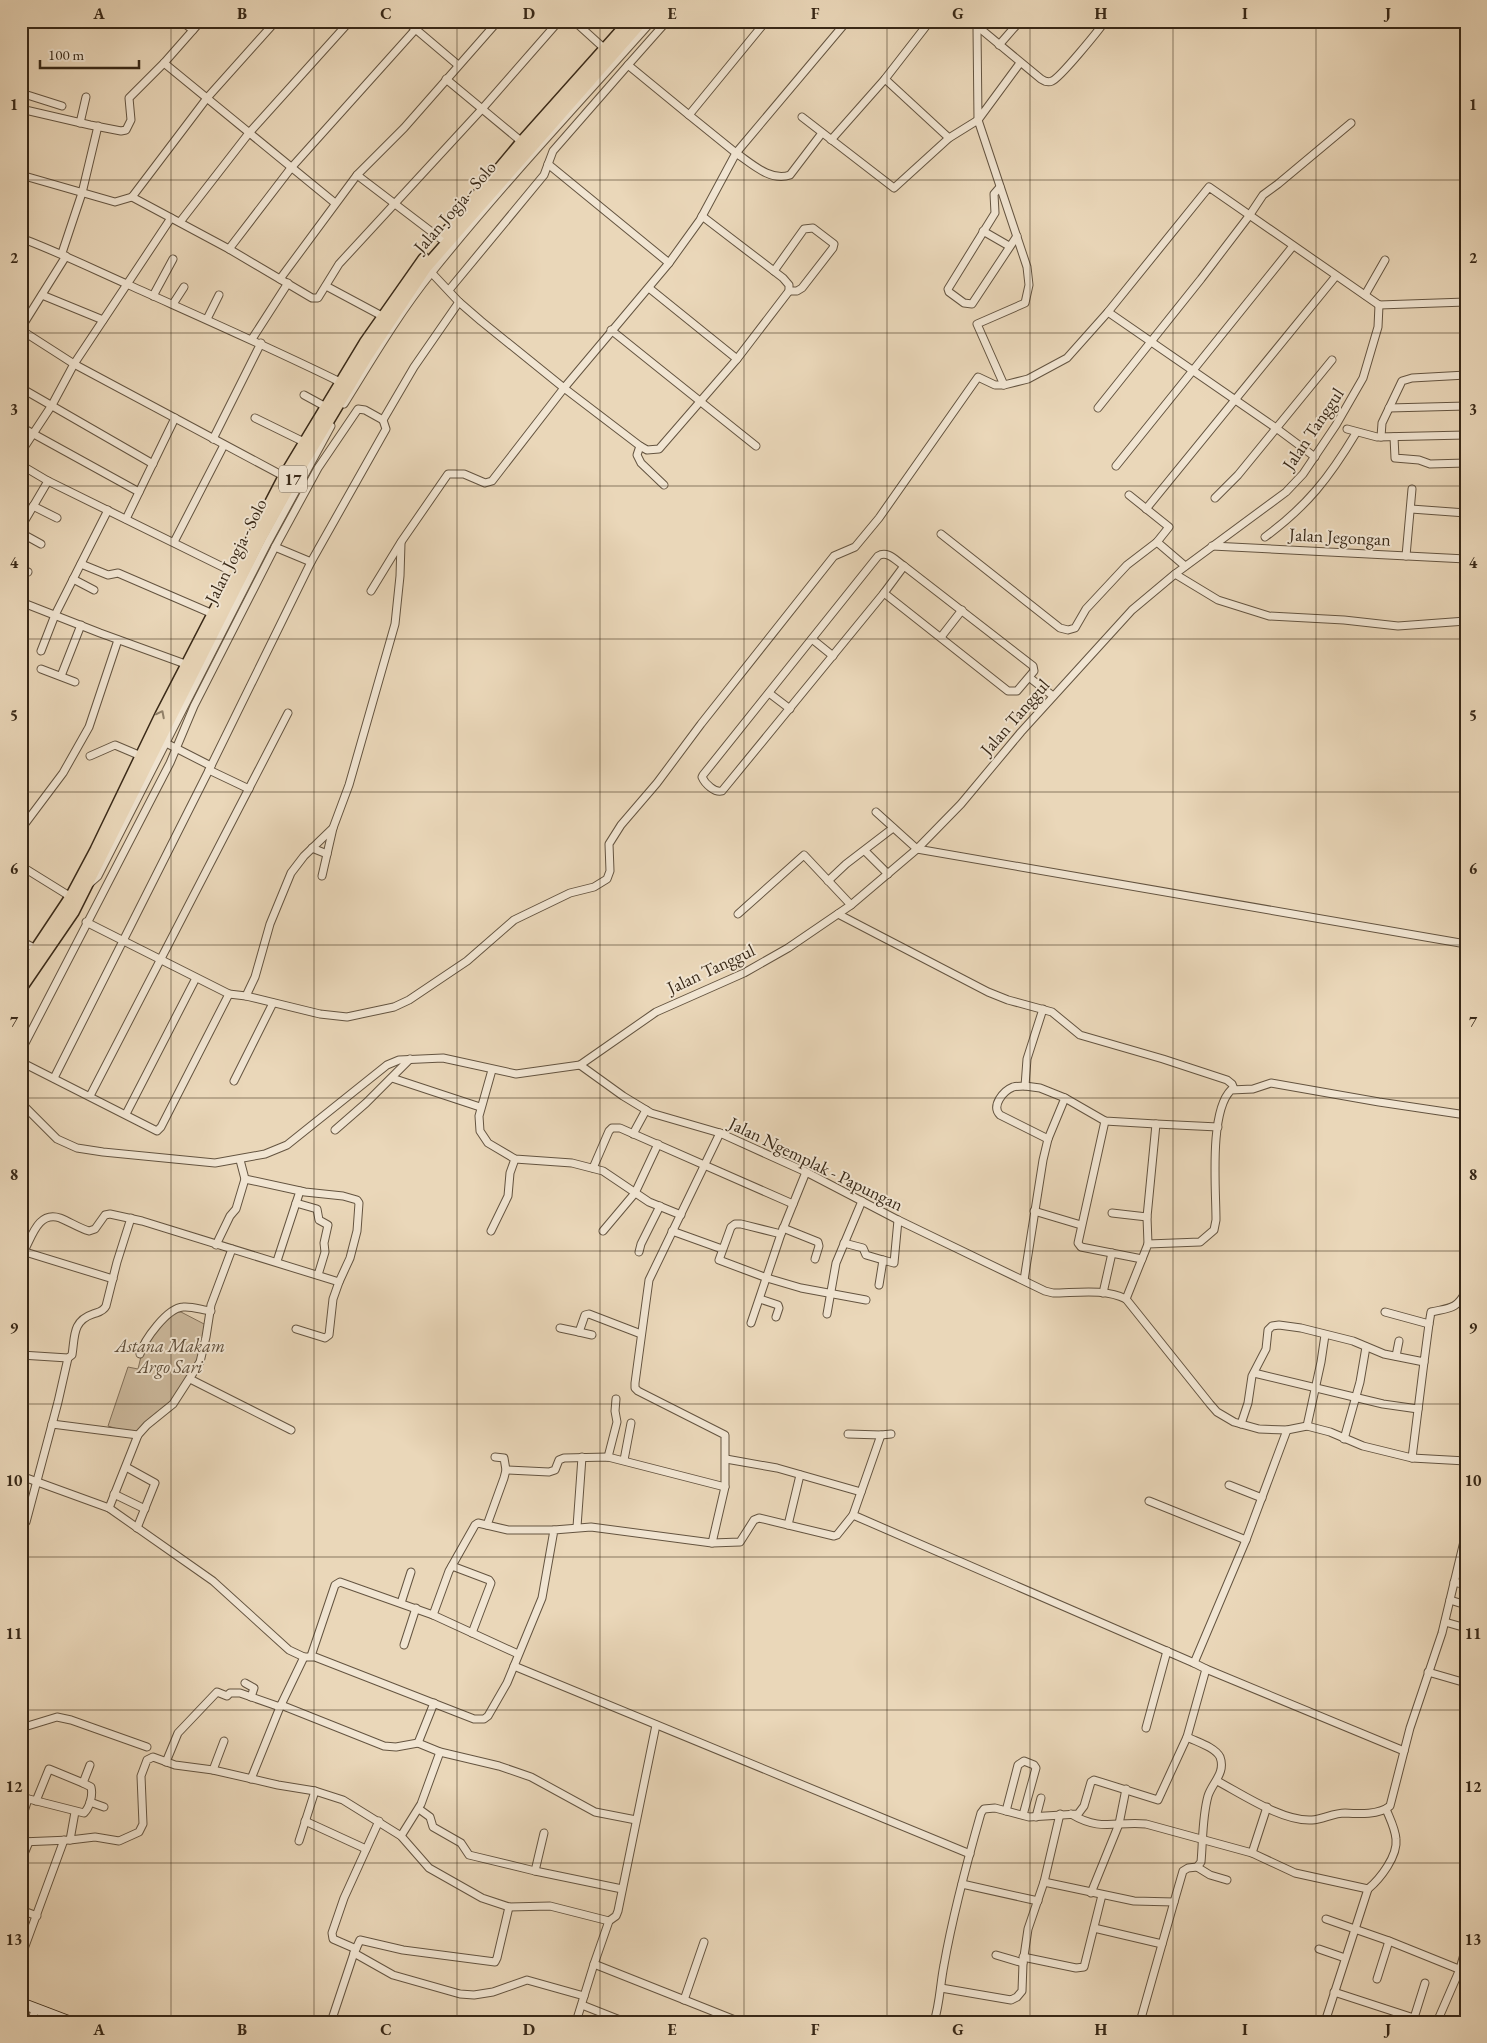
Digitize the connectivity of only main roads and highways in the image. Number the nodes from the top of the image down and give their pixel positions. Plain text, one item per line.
1 (630, 21) edge
2 (642, 21) edge
3 (530, 147) junction
4 (426, 267) junction
5 (288, 479) junction
6 (238, 574) junction
7 (159, 739) junction
8 (21, 972) edge
9 (21, 988) edge
10 (21, 2003) edge
11 (71, 2022) edge

1 - 3 highway, Jalan Jogja - Solo / 17
2 - 3 highway, Jalan Jogja - Solo / 17
3 - 4 highway, Jalan Jogja - Solo / 17
3 - 4 highway, Jalan Jogja - Solo / 17
4 - 5 highway, Jalan Jogja - Solo / 17
4 - 5 highway, Jalan Jogja - Solo / 17
5 - 6 highway, Jalan Jogja - Solo / 17
6 - 7 highway, Jalan Jogja - Solo / 17
7 -> 6 highway, Jalan Jogja - Solo / 17
7 - 8 highway, Jalan Jogja - Solo / 17
7 - 9 highway, Jalan Jogja - Solo / 17
10 - 11 main road

